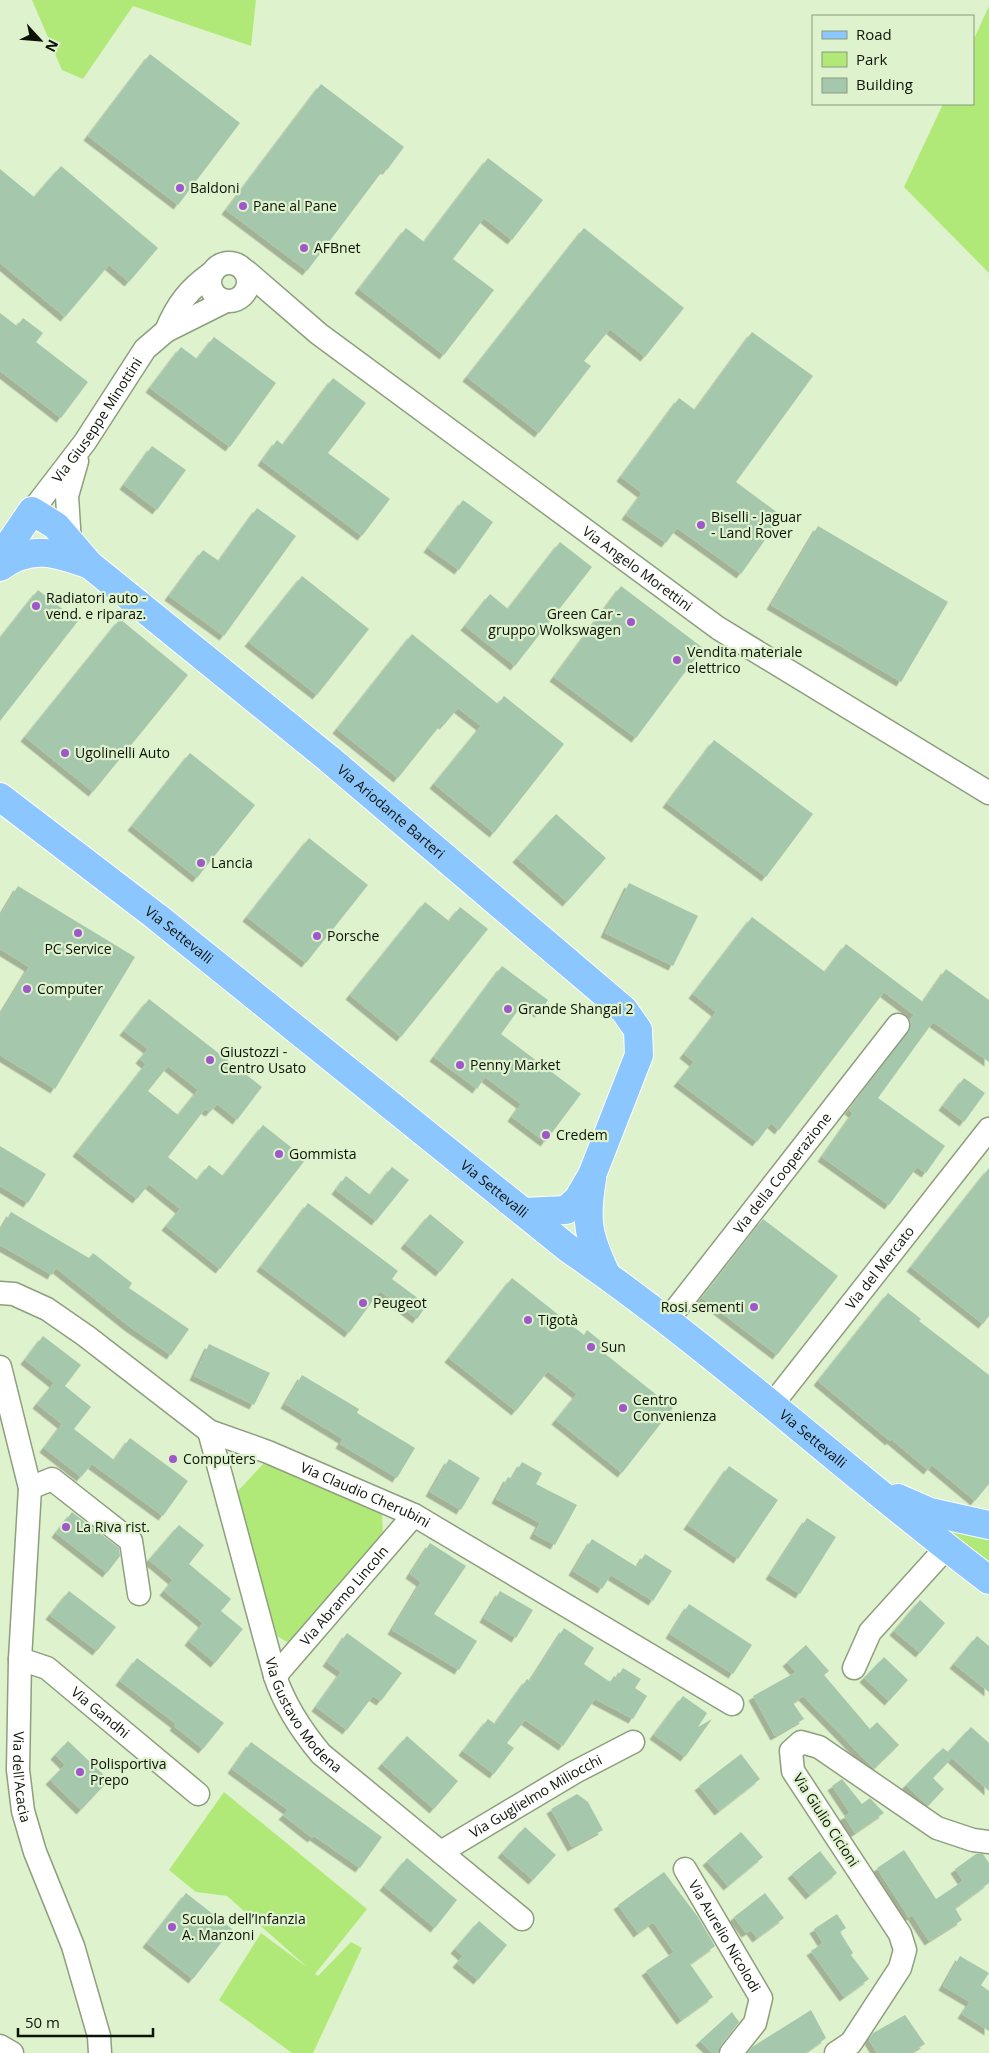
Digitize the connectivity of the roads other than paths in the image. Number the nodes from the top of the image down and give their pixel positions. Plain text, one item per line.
1 (246, 271) junction
2 (213, 272) junction
3 (234, 298) junction
4 (304, 320) junction
5 (166, 331) junction
6 (85, 442) junction
7 (32, 511) junction
8 (70, 542) junction
9 (0, 558) edge
10 (90, 565) junction
11 (0, 567) edge
12 (989, 793) edge
13 (4, 803) edge
14 (898, 1025) dead end
15 (989, 1129) edge
16 (592, 1175) junction
17 (523, 1212) junction
18 (606, 1274) junction
19 (0, 1293) edge
20 (666, 1322) junction
21 (0, 1367) edge
22 (771, 1406) junction
23 (209, 1431) junction
24 (866, 1481) junction
25 (30, 1488) junction
26 (414, 1515) junction
27 (954, 1517) junction
28 (989, 1524) edge
29 (941, 1544) junction
30 (989, 1580) edge
31 (139, 1594) dead end
32 (20, 1659) junction
33 (854, 1668) dead end
34 (275, 1676) junction
35 (732, 1704) dead end
36 (633, 1742) dead end
37 (198, 1794) dead end
38 (989, 1842) edge
39 (441, 1852) junction
40 (685, 1869) dead end
41 (522, 1919) dead end
42 (0, 2046) edge
43 (12, 2053) edge
44 (100, 2053) edge
45 (731, 2053) edge
46 (836, 2053) edge

1 - 2 street
1 - 3 street
1 - 4 street, Via Angelo Morettini
2 - 3 street
2 - 5 street, Via Giuseppe Minottini
3 - 4 street, Via Angelo Morettini
3 - 5 street, Via Giuseppe Minottini
4 - 12 street, Via Angelo Morettini
5 - 6 street, Via Giuseppe Minottini
6 - 7 street, Via Giuseppe Minottini
6 - 8 street
7 - 8 main road
7 - 9 main road
8 - 10 main road
10 - 11 main road, Via Ariodante Barteri
10 - 16 main road, Via Ariodante Barteri
13 - 17 main road, Via Settevalli
14 - 20 street, Via della Cooperazione
15 - 22 street, Via del Mercato
16 - 17 main road
16 - 18 main road
17 - 18 main road, Via Settevalli
18 - 20 main road, Via Settevalli
19 - 23 street, Via Claudio Cherubini
20 - 22 main road, Via Settevalli
21 - 25 street, Via dell'Acacia
22 - 24 main road, Via Settevalli
23 - 26 street, Via Claudio Cherubini
23 - 34 street, Via Gustavo Modena
24 - 27 main road
24 - 29 main road, Via Settevalli
25 - 31 street
25 - 32 street, Via dell'Acacia
26 - 34 street, Via Abramo Lincoln
26 - 35 street, Via Claudio Cherubini
27 - 28 main road
27 - 29 street
29 - 30 main road, Via Settevalli
29 - 33 street
32 - 37 street, Via Gandhi
32 - 44 street, Via dell'Acacia
34 - 39 street, Via Gustavo Modena
36 - 39 street, Via Guglielmo Miliocchi
38 - 46 street, Via Giulio Cicioni
39 - 41 street, Via Gustavo Modena
40 - 45 street, Via Aurelio Nicolodi
42 - 43 street

